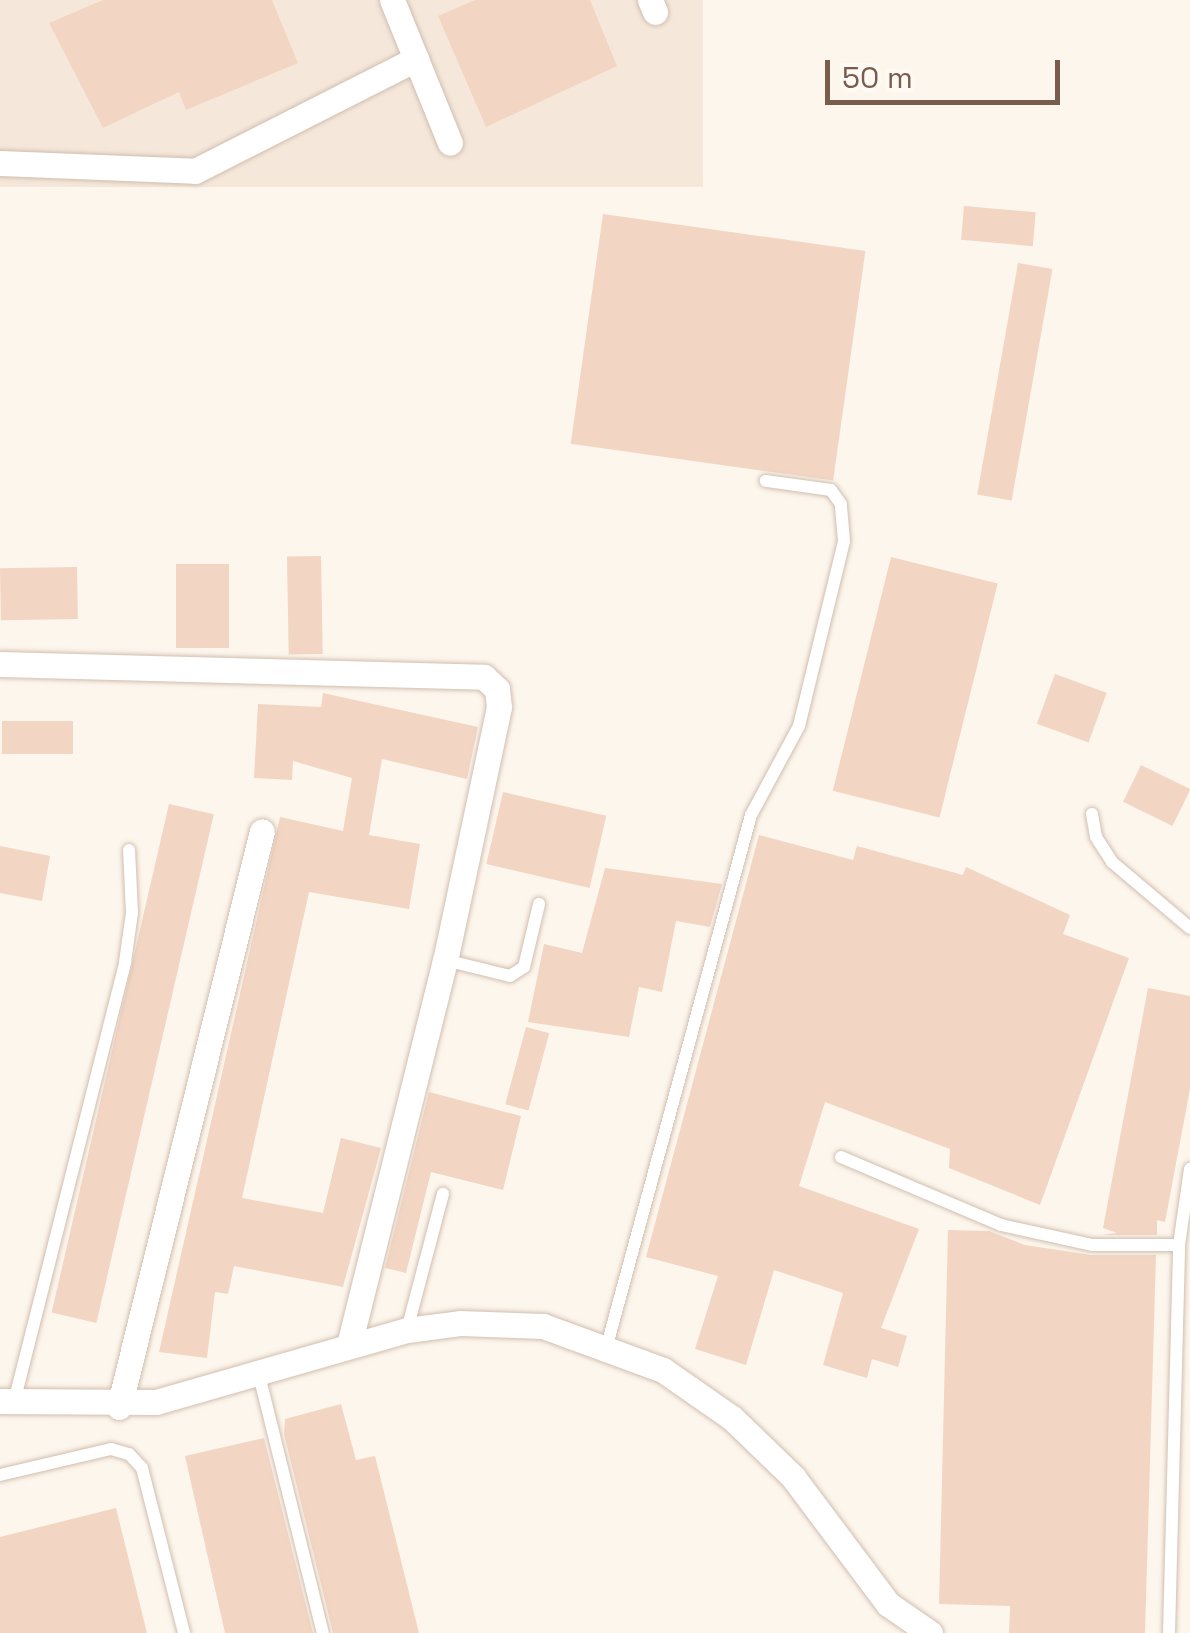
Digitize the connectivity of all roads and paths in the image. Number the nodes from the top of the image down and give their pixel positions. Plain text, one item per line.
1 (392, 0) edge
2 (416, 59) junction
3 (450, 142) dead end
4 (0, 164) edge
5 (766, 480) dead end
6 (0, 664) edge
7 (1092, 814) dead end
8 (262, 831) dead end
9 (128, 850) dead end
10 (539, 904) dead end
11 (1190, 928) edge
12 (444, 960) junction
13 (841, 1157) dead end
14 (1190, 1169) edge
15 (442, 1194) dead end
16 (1187, 1206) edge
17 (1178, 1245) junction
18 (407, 1330) junction
19 (349, 1344) junction
20 (606, 1349) junction
21 (260, 1375) junction
22 (7, 1402) edge
23 (119, 1407) junction
24 (0, 1475) edge
25 (184, 1633) edge
26 (323, 1633) edge
27 (930, 1633) edge
28 (1169, 1633) edge

1 - 2 street
2 - 3 street
2 - 4 street
5 - 20 lane
6 - 12 street
7 - 11 lane
8 - 23 street
9 - 22 lane
10 - 12 lane
12 - 19 street
13 - 17 lane
14 - 16 lane
15 - 18 lane
16 - 17 lane
17 - 28 lane
18 - 19 street
18 - 20 street
19 - 21 street
20 - 27 street
21 - 23 street
21 - 26 lane
22 - 23 street
24 - 25 lane

